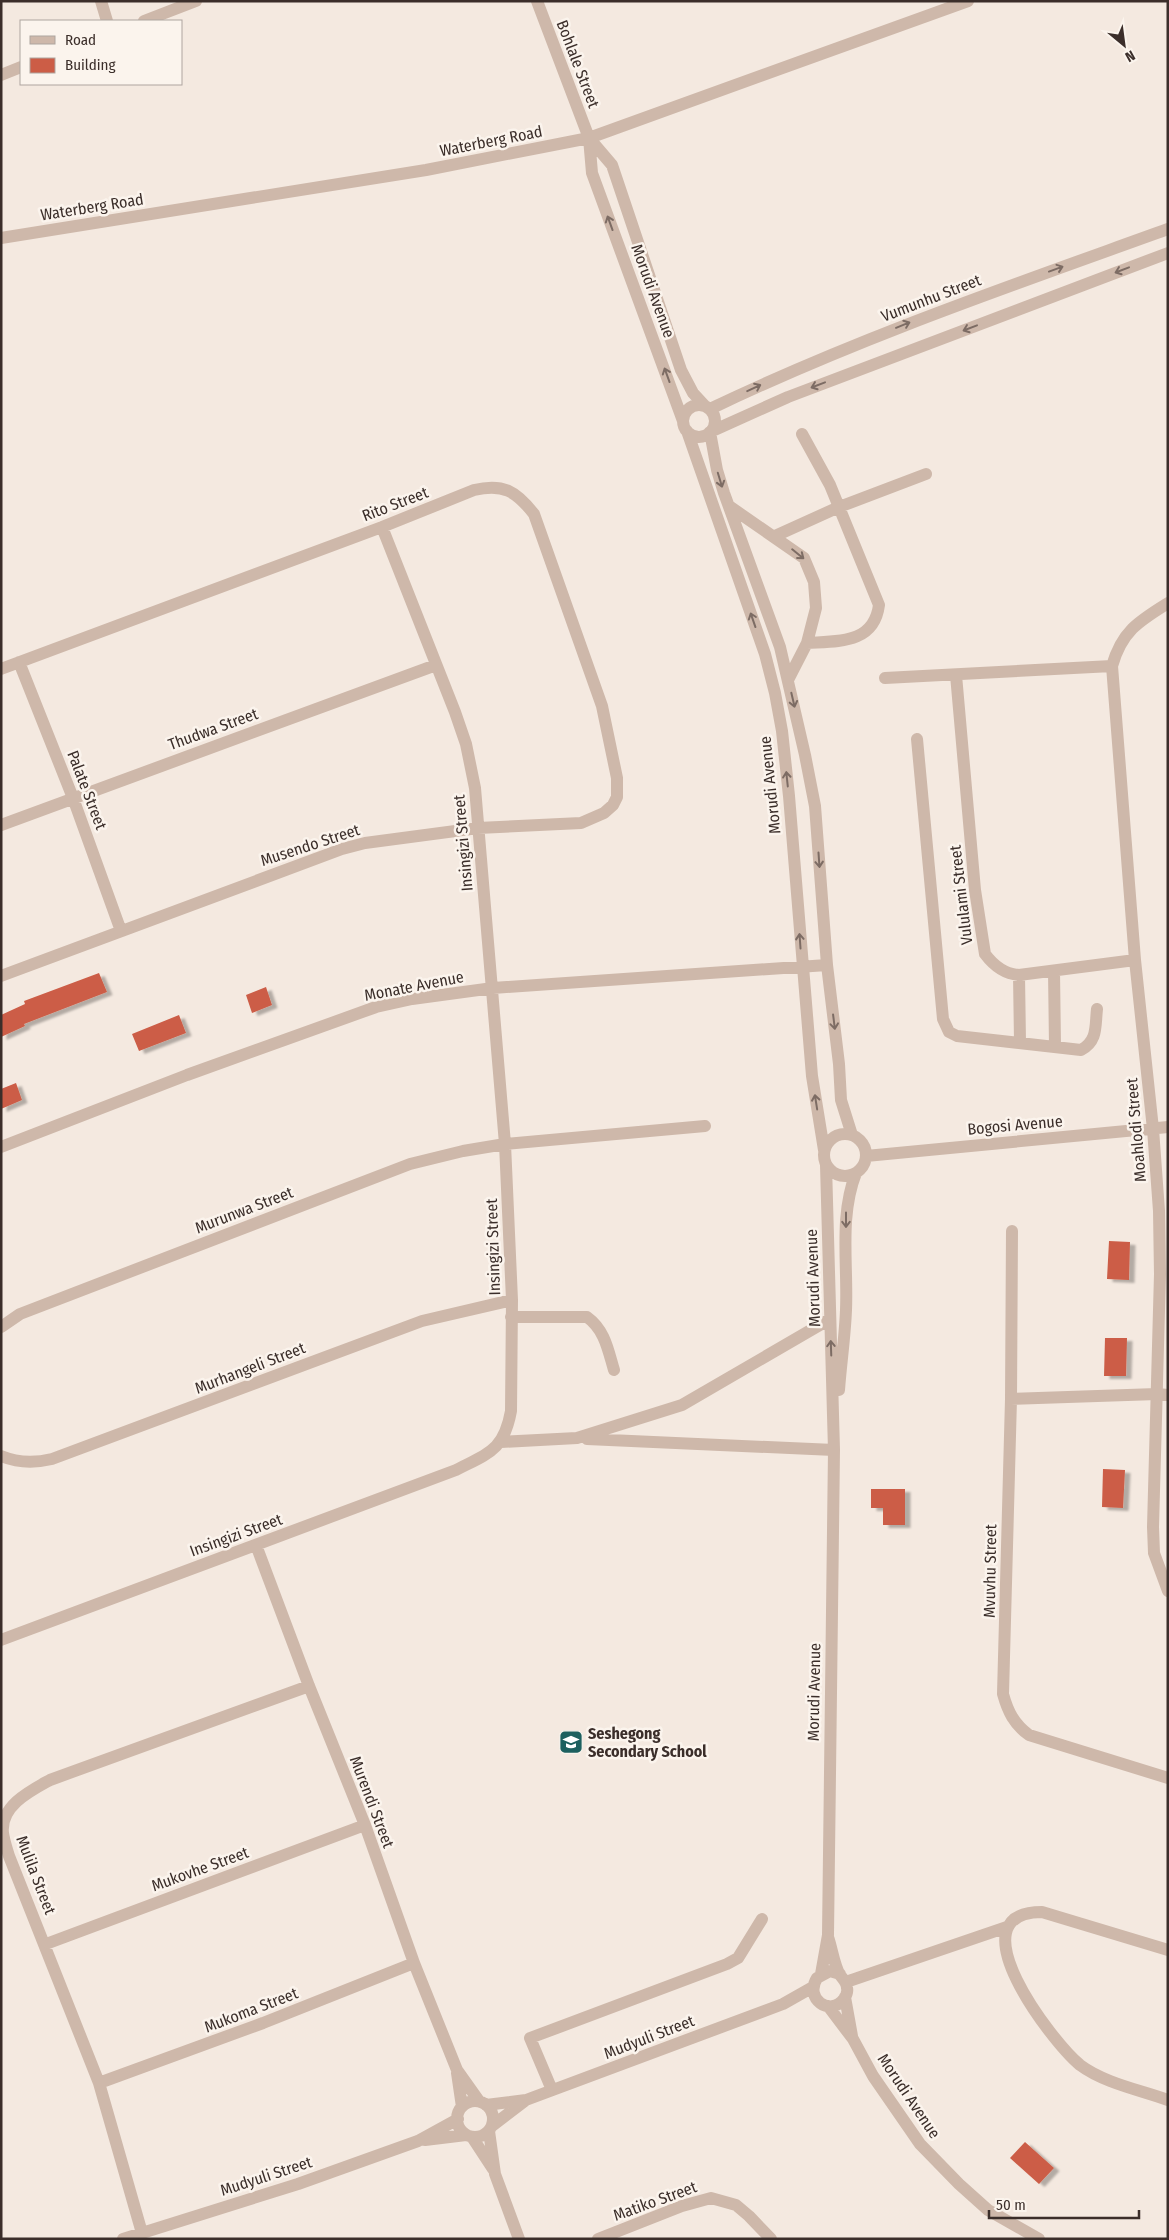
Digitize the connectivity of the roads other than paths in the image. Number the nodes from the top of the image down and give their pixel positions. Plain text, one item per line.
1 (101, 1) edge
2 (196, 1) edge
3 (537, 1) edge
4 (968, 1) edge
5 (106, 20) edge
6 (147, 20) edge
7 (20, 67) edge
8 (1, 75) edge
9 (589, 138) junction
10 (612, 165) joint
11 (592, 173) joint
12 (1168, 229) edge
13 (1, 238) edge
14 (1168, 253) edge
15 (707, 407) junction
16 (685, 426) junction
17 (710, 432) junction
18 (802, 434) dead end
19 (926, 474) dead end
20 (729, 506) junction
21 (839, 507) junction
22 (382, 527) junction
23 (775, 536) junction
24 (1168, 603) edge
25 (807, 643) junction
26 (19, 662) junction
27 (436, 664) junction
28 (1112, 666) junction
29 (1, 669) edge
30 (956, 675) junction
31 (885, 678) dead end
32 (788, 680) junction
33 (917, 739) dead end
34 (617, 778) joint
35 (73, 798) junction
36 (1, 825) edge
37 (478, 828) junction
38 (121, 931) junction
39 (1135, 960) junction
40 (827, 965) junction
41 (802, 966) junction
42 (1054, 971) junction
43 (1019, 975) junction
44 (1, 976) edge
45 (492, 988) junction
46 (1096, 1009) dead end
47 (1020, 1042) junction
48 (1055, 1046) junction
49 (705, 1126) dead end
50 (1168, 1127) edge
51 (1153, 1129) junction
52 (852, 1135) junction
53 (505, 1144) junction
54 (1, 1147) edge
55 (824, 1150) junction
56 (866, 1156) junction
57 (826, 1165) junction
58 (856, 1173) junction
59 (1012, 1231) dead end
60 (512, 1300) junction
61 (511, 1317) junction
62 (830, 1319) junction
63 (1, 1327) edge
64 (614, 1370) dead end
65 (1162, 1395) edge
66 (1011, 1399) junction
67 (577, 1438) junction
68 (501, 1442) junction
69 (834, 1450) junction
70 (1, 1456) edge
71 (256, 1545) junction
72 (1168, 1591) edge
73 (1, 1640) edge
74 (309, 1686) junction
75 (1168, 1778) edge
76 (365, 1825) junction
77 (762, 1919) dead end
78 (1007, 1927) junction
79 (828, 1935) junction
80 (46, 1944) junction
81 (1168, 1950) edge
82 (414, 1963) junction
83 (821, 1974) junction
84 (843, 1978) junction
85 (813, 1987) junction
86 (845, 1998) junction
87 (783, 2004) junction
88 (823, 2004) junction
89 (853, 2038) junction
90 (457, 2070) junction
91 (99, 2083) junction
92 (552, 2090) junction
93 (526, 2100) junction
94 (1168, 2100) edge
95 (483, 2103) junction
96 (460, 2113) junction
97 (490, 2128) junction
98 (469, 2136) junction
99 (418, 2141) junction
100 (495, 2174) junction
101 (142, 2233) junction
102 (123, 2239) edge
103 (519, 2239) edge
104 (598, 2239) edge
105 (771, 2239) edge
106 (1039, 2239) edge

1 - 5 street
2 - 6 street
3 - 9 street, Bohlale Street
4 - 9 street, Waterberg Road
7 - 8 street
9 - 10 street, Bohlale Street
9 - 11 street, Bohlale Street
9 - 13 street, Waterberg Road
10 - 15 street, Morudi Avenue
16 -> 11 street, Morudi Avenue
15 -> 12 street, Vumunhu Street
14 -> 17 street
15 - 16 street
15 - 17 street
16 - 17 street
41 -> 16 street, Morudi Avenue
17 -> 20 street
18 - 21 street
19 - 21 street
20 - 23 street
20 - 32 street
21 - 23 street
21 - 25 street
22 - 26 street, Rito Street
22 - 27 street, Insingizi Street
22 - 34 street, Rito Street
23 -> 25 street
24 - 28 street
25 - 32 street
26 - 29 street, Rito Street
26 - 35 street, Palate Street
27 - 35 street, Thudwa Street
27 - 37 street, Insingizi Street
28 - 30 street
28 - 39 street, Moahlodi Street
30 - 31 street
30 - 43 street, Vululami Street
32 -> 40 street
33 - 47 street
34 - 37 street, Musendo Street
35 - 36 street, Thudwa Street
35 - 38 street, Palate Street
37 - 38 street, Musendo Street
37 - 45 street, Insingizi Street
38 - 44 street, Musendo Street
39 - 42 street, Vululami Street
39 - 51 street, Moahlodi Street
40 - 41 street, Monate Avenue
40 -> 52 street
41 - 45 street, Monate Avenue
55 -> 41 street, Morudi Avenue
42 - 43 street, Vululami Street
42 - 48 street
43 - 47 street
45 - 53 street, Insingizi Street
45 - 54 street, Monate Avenue
46 - 48 street
47 - 48 street
49 - 53 street, Murunwa Street
50 - 51 street, Bogosi Avenue
51 - 56 street, Bogosi Avenue
51 - 65 street, Moahlodi Street
52 - 55 street
52 - 56 street
53 - 60 street, Insingizi Street
53 - 63 street, Murunwa Street
55 - 57 street
56 - 58 street
57 - 58 street
57 - 62 street, Morudi Avenue
58 -> 69 street, Morudi Avenue
59 - 66 street, Mvuvhu Street
60 - 61 street, Insingizi Street
60 - 70 street, Murhangeli Street
61 - 64 street
61 - 68 street, Insingizi Street
62 - 67 street
69 -> 62 street, Morudi Avenue
65 - 66 street
65 - 72 street, Moahlodi Street
66 - 75 street, Mvuvhu Street
67 - 68 street
67 - 69 street
68 - 71 street, Insingizi Street
69 - 79 street, Morudi Avenue
71 - 73 street, Insingizi Street
71 - 74 street, Murendi Street
74 - 76 street, Murendi Street
74 - 80 street, Mulila Street
76 - 80 street, Mukovhe Street
76 - 82 street, Murendi Street
77 - 92 street
78 - 81 street
78 - 84 street
78 - 94 street
79 - 83 street, Morudi Avenue
79 - 84 street, Morudi Avenue
80 - 91 street, Mulila Street
82 - 90 street, Murendi Street
82 - 91 street, Mukoma Street
83 - 84 street
83 - 85 street
84 - 86 street
85 - 87 street, Mudyuli Street
85 - 88 street
86 - 88 street
86 - 89 street, Morudi Avenue
87 - 88 street, Mudyuli Street
87 - 92 street, Mudyuli Street
88 - 89 street, Morudi Avenue
89 - 106 street, Morudi Avenue
90 - 95 street, Murendi Street
90 - 96 street, Murendi Street
91 - 101 street, Mulila Street
92 - 93 street, Mudyuli Street
93 - 95 street, Mudyuli Street
93 - 97 street, Mudyuli Street
95 - 96 street
95 - 97 street
96 - 98 street
96 - 99 street, Mudyuli Street
97 - 98 street
97 - 100 street
98 - 99 street, Mudyuli Street
98 - 100 street
99 - 101 street, Mudyuli Street
100 - 103 street
101 - 102 street, Mudyuli Street
104 - 105 street, Matiko Street

